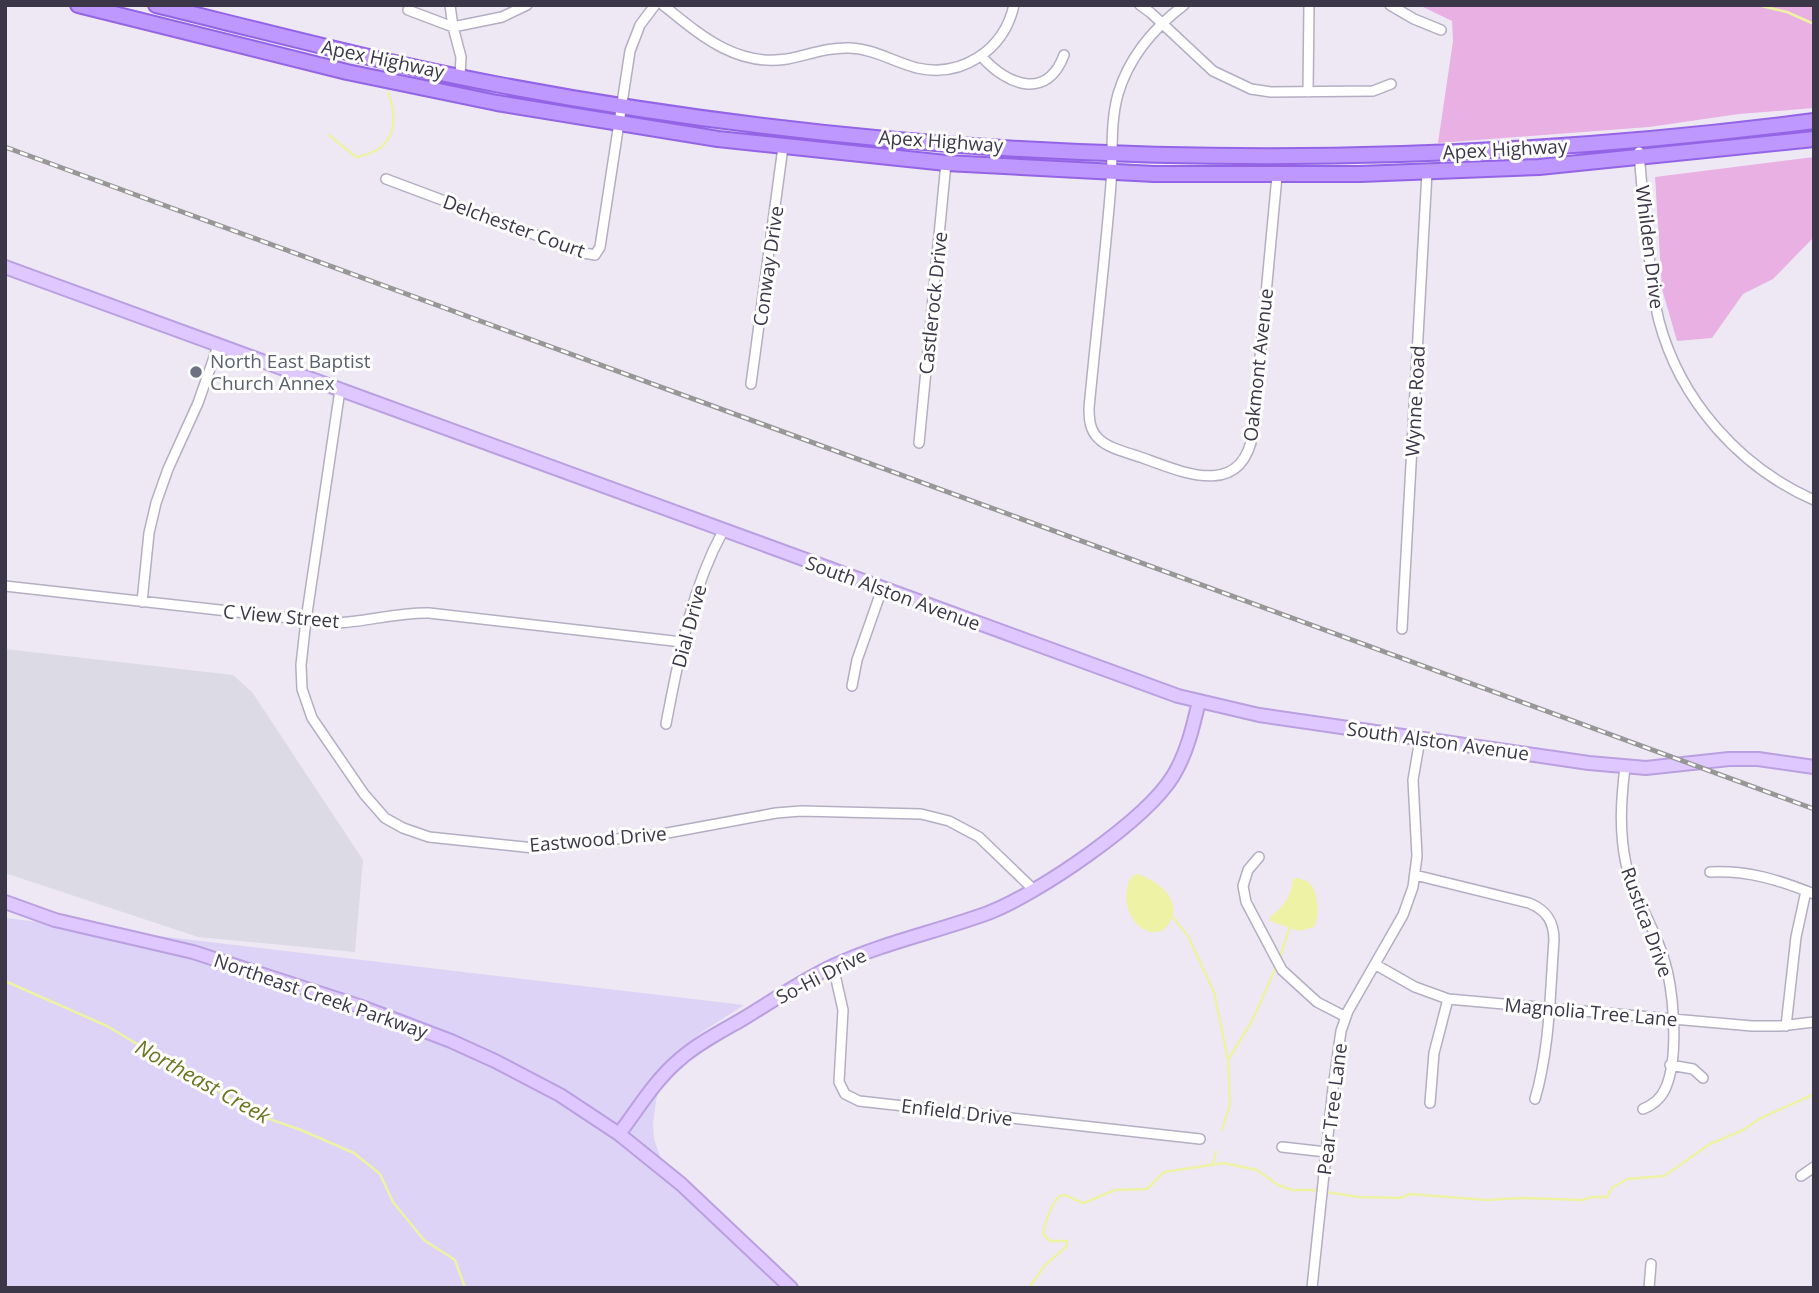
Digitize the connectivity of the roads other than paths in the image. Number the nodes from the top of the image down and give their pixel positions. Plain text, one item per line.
1 (78, 5) edge
2 (156, 5) edge
3 (450, 5) edge
4 (527, 5) edge
5 (655, 5) edge
6 (663, 5) edge
7 (1014, 5) edge
8 (1140, 5) edge
9 (1184, 5) edge
10 (1309, 5) edge
11 (1390, 5) edge
12 (408, 10) dead end
13 (1161, 23) junction
14 (453, 27) junction
15 (1441, 30) dead end
16 (1064, 55) dead end
17 (982, 57) junction
18 (460, 76) junction
19 (1391, 84) dead end
20 (1308, 92) junction
21 (621, 106) junction
22 (1814, 121) edge
23 (618, 123) junction
24 (1814, 139) edge
25 (1638, 140) junction
26 (783, 147) junction
27 (1112, 154) junction
28 (1639, 158) junction
29 (946, 163) junction
30 (1111, 171) junction
31 (1427, 172) junction
32 (1277, 176) junction
33 (386, 179) dead end
34 (6, 271) edge
35 (218, 345) junction
36 (751, 384) dead end
37 (340, 390) junction
38 (919, 443) dead end
39 (1814, 500) edge
40 (723, 531) junction
41 (5, 586) edge
42 (882, 589) junction
43 (142, 602) junction
44 (306, 620) junction
45 (1402, 629) dead end
46 (682, 642) junction
47 (852, 686) dead end
48 (1199, 701) junction
49 (666, 724) dead end
50 (1420, 739) junction
51 (1625, 767) junction
52 (1814, 767) edge
53 (1259, 857) dead end
54 (1710, 872) dead end
55 (1415, 875) junction
56 (1034, 890) junction
57 (1810, 893) edge
58 (5, 902) edge
59 (1376, 965) junction
60 (833, 966) junction
61 (1448, 999) junction
62 (1548, 1008) junction
63 (1346, 1017) junction
64 (1673, 1020) junction
65 (1814, 1022) edge
66 (1786, 1026) junction
67 (1670, 1065) junction
68 (1703, 1078) dead end
69 (1535, 1099) dead end
70 (1430, 1103) dead end
71 (1643, 1109) dead end
72 (619, 1134) junction
73 (1200, 1139) dead end
74 (1282, 1147) dead end
75 (1326, 1152) junction
76 (1814, 1167) edge
77 (1801, 1176) dead end
78 (1651, 1264) dead end
79 (791, 1288) edge
80 (1312, 1288) edge
81 (1649, 1288) edge

1 - 23 main road, Apex Highway
2 - 18 main road, Apex Highway
3 - 14 street
4 - 14 street
5 - 21 street
6 - 17 street
7 - 17 street
8 - 13 street
9 - 13 street, Oakmont Avenue
10 - 20 street
11 - 15 street
12 - 14 street
13 - 20 street
13 - 27 street, Oakmont Avenue
14 - 18 street
16 - 17 street
18 - 21 main road, Apex Highway
19 - 20 street
21 - 23 street
21 - 27 main road, Apex Highway
22 - 25 main road, Apex Highway
23 - 26 main road, Apex Highway
23 - 33 street, Delchester Court
24 - 28 main road, Apex Highway
25 - 27 main road, Apex Highway
25 - 28 street, Whilden Drive
26 - 29 main road, Apex Highway
26 - 36 street, Conway Drive
27 - 30 street, Oakmont Avenue
28 - 31 main road, Apex Highway
28 - 39 street, Whilden Drive
29 - 30 main road, Apex Highway
29 - 38 street, Castlerock Drive
30 - 32 main road, Apex Highway
30 - 32 street, Oakmont Avenue
31 - 32 main road, Apex Highway
31 - 45 street, Wynne Road
34 - 35 street, South Alston Avenue
35 - 37 street, South Alston Avenue
35 - 43 street
37 - 40 street, South Alston Avenue
37 - 44 street, Eastwood Drive
40 - 42 street, South Alston Avenue
40 - 46 street, Dial Drive
41 - 43 street, C View Street
42 - 47 street
42 - 48 street, South Alston Avenue
43 - 44 street, C View Street
44 - 46 street, C View Street
44 - 56 street, Eastwood Drive
46 - 49 street, Dial Drive
48 - 50 street, South Alston Avenue
48 - 56 street, So-Hi Drive
50 - 51 street, South Alston Avenue
50 - 55 street, Pear Tree Lane
51 - 52 street, South Alston Avenue
51 - 64 street, Rustica Drive
53 - 63 street
54 - 57 street
55 - 59 street, Pear Tree Lane
55 - 62 street
56 - 60 street, So-Hi Drive
57 - 66 street
58 - 72 street, Northeast Creek Parkway
59 - 61 street, Magnolia Tree Lane
59 - 63 street, Pear Tree Lane
60 - 72 street, So-Hi Drive
60 - 73 street, Enfield Drive
61 - 62 street, Magnolia Tree Lane
61 - 70 street
62 - 64 street, Magnolia Tree Lane
62 - 69 street
63 - 75 street, Pear Tree Lane
64 - 66 street, Magnolia Tree Lane
64 - 67 street, Rustica Drive
65 - 66 street, Magnolia Tree Lane
67 - 68 street
67 - 71 street, Rustica Drive
72 - 79 street
74 - 75 street
75 - 80 street, Pear Tree Lane
76 - 77 street
78 - 81 street

